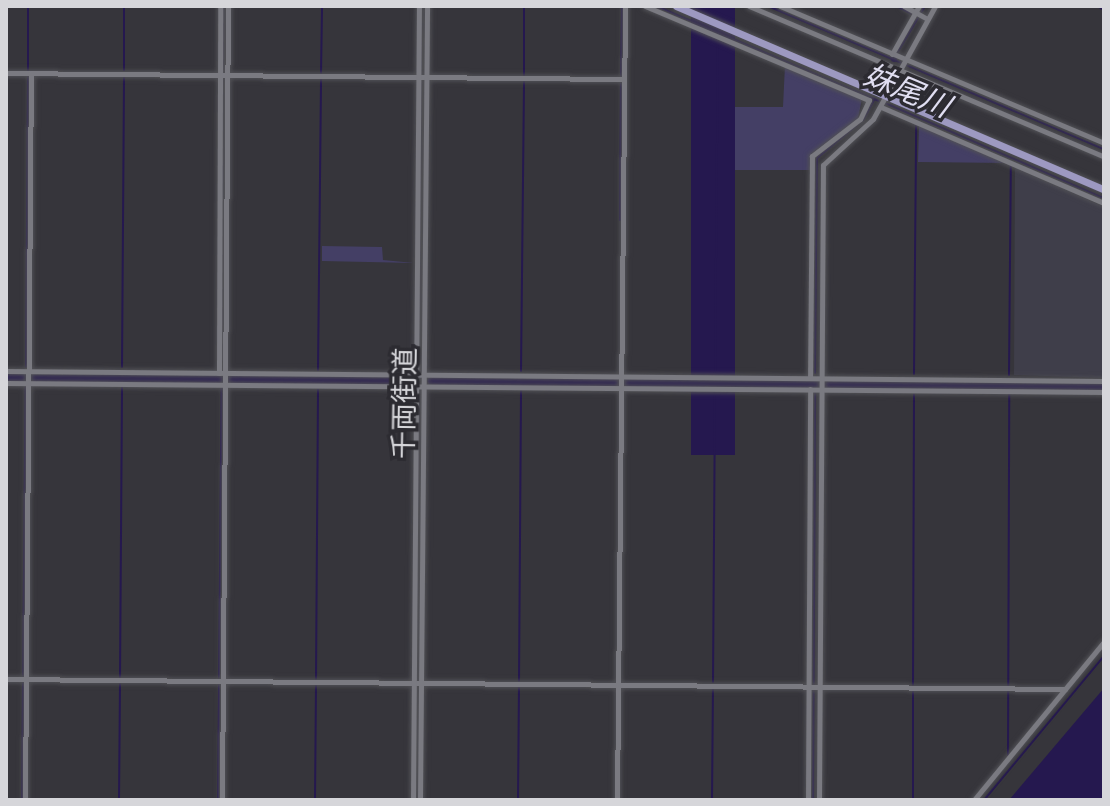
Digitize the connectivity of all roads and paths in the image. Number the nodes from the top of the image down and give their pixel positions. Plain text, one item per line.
1 (220, 6) edge
2 (228, 6) edge
3 (419, 6) edge
4 (427, 6) edge
5 (625, 6) edge
6 (645, 6) edge
7 (676, 6) edge
8 (749, 6) edge
9 (780, 6) edge
10 (904, 6) edge
11 (935, 6) edge
12 (919, 14) edge
13 (892, 54) junction
14 (900, 64) junction
15 (6, 73) edge
16 (31, 73) junction
17 (223, 73) junction
18 (422, 76) junction
19 (623, 79) junction
20 (884, 100) junction
21 (856, 128) junction
22 (1104, 143) edge
23 (1104, 157) edge
24 (1059, 178) junction
25 (1104, 189) edge
26 (1104, 203) edge
27 (817, 228) junction
28 (6, 371) edge
29 (416, 373) junction
30 (425, 374) junction
31 (810, 378) junction
32 (28, 380) junction
33 (124, 380) junction
34 (223, 380) junction
35 (316, 380) junction
36 (523, 381) junction
37 (1104, 381) edge
38 (622, 382) junction
39 (6, 383) edge
40 (719, 384) junction
41 (416, 385) junction
42 (425, 385) junction
43 (917, 385) junction
44 (818, 386) junction
45 (1104, 392) edge
46 (1104, 642) edge
47 (6, 679) edge
48 (24, 679) junction
49 (220, 681) junction
50 (417, 682) junction
51 (619, 684) junction
52 (814, 686) junction
53 (1065, 689) junction
54 (25, 800) edge
55 (222, 800) edge
56 (413, 800) edge
57 (420, 800) edge
58 (617, 800) edge
59 (808, 800) edge
60 (819, 800) edge
61 (974, 800) edge

1 - 17 street
2 - 17 street
3 - 18 street
4 - 18 street, 千両街道
5 - 19 street
6 - 21 street
7 - 20 main road
8 - 14 street
9 - 13 street
10 - 12 street
11 - 12 street
12 - 13 street
12 - 14 street
13 - 14 street
14 - 20 street
14 - 22 street
14 - 23 street
15 - 16 street
16 - 17 street
16 - 32 street
17 - 18 street
17 - 34 street
18 - 19 street
18 - 29 street
18 - 30 street, 千両街道
19 - 38 street
20 - 21 street
20 - 24 main road
20 - 24 street
21 - 27 street
21 - 27 street
24 - 25 main road
24 - 26 street
27 - 31 street
27 - 44 street
28 - 32 street
29 - 30 street
29 - 35 street
29 - 41 street
30 - 36 street
30 - 42 street, 千両街道
31 - 40 street
31 - 44 street
32 - 33 street
32 - 33 street
32 - 39 street
32 - 48 street
33 - 34 street
33 - 34 street
34 - 35 street
34 - 35 street
34 - 49 street
35 - 41 street
36 - 38 street
36 - 38 street
36 - 42 street
37 - 43 street
38 - 40 street
38 - 40 street
38 - 51 street
40 - 44 street
41 - 42 street
41 - 50 street
42 - 50 street, 千両街道
43 - 44 street
43 - 44 street
43 - 45 street
44 - 52 street
44 - 52 street
46 - 53 street
47 - 48 street
48 - 49 street
48 - 54 street
49 - 50 street
49 - 55 street
50 - 51 street
50 - 56 street
50 - 57 street, 千両街道
51 - 52 street
51 - 58 street
52 - 53 street
52 - 59 street
52 - 60 street
53 - 61 street

